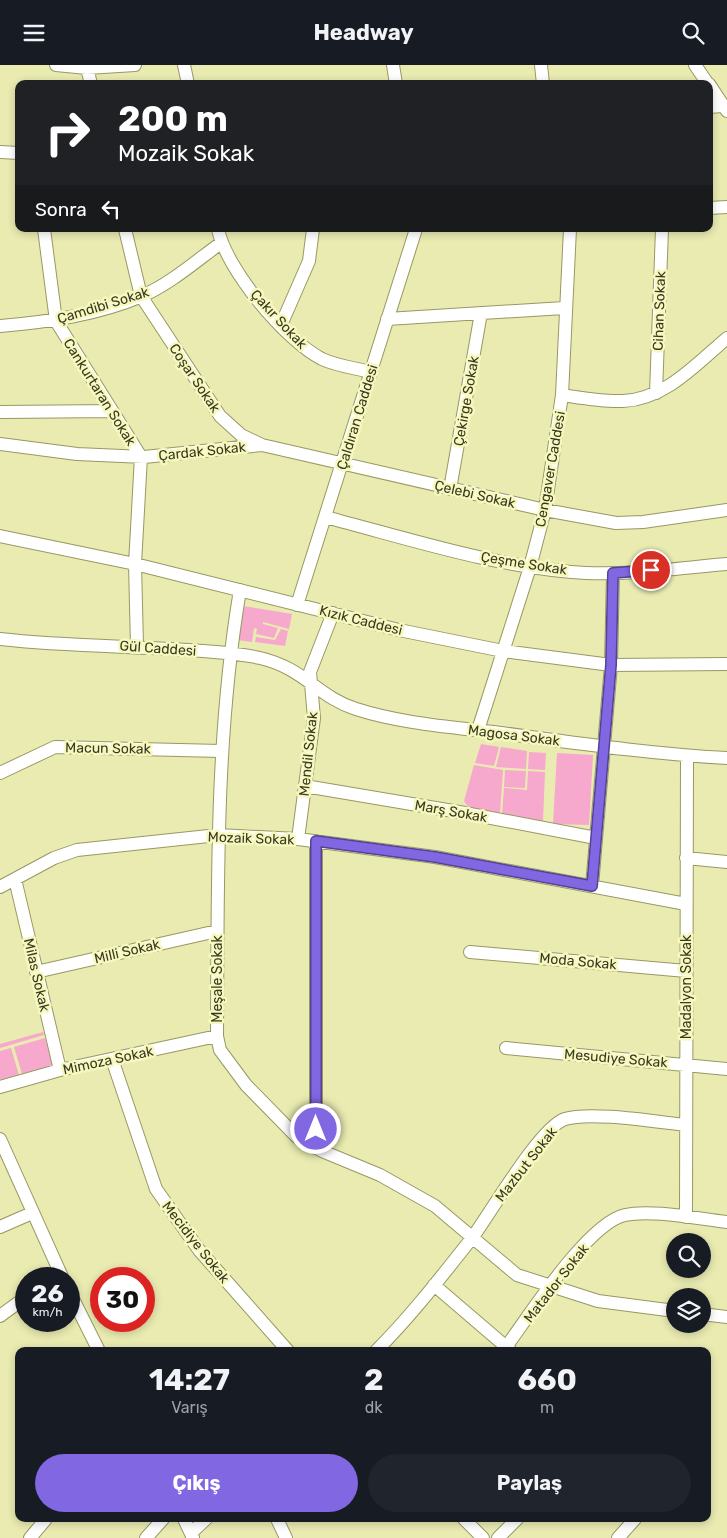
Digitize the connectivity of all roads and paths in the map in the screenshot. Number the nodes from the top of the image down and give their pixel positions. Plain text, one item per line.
1 (56, 65) edge
2 (135, 65) edge
3 (184, 65) edge
4 (393, 65) edge
5 (541, 65) edge
6 (696, 65) edge
7 (93, 67) edge
8 (91, 80) edge
9 (187, 80) edge
10 (395, 80) edge
11 (543, 80) edge
12 (705, 80) edge
13 (713, 91) edge
14 (725, 108) edge
15 (0, 151) edge
16 (15, 153) edge
17 (727, 207) edge
18 (713, 208) edge
19 (44, 232) edge
20 (126, 232) edge
21 (219, 232) edge
22 (313, 232) edge
23 (415, 232) edge
24 (570, 232) edge
25 (662, 232) edge
26 (221, 243) junction
27 (141, 296) junction
28 (564, 308) junction
29 (481, 313) junction
30 (387, 319) junction
31 (56, 321) junction
32 (281, 325) junction
33 (0, 326) edge
34 (727, 338) edge
35 (371, 372) junction
36 (656, 393) junction
37 (562, 395) junction
38 (112, 411) junction
39 (0, 412) edge
40 (0, 444) edge
41 (262, 445) junction
42 (140, 457) junction
43 (341, 465) junction
44 (450, 489) junction
45 (545, 510) junction
46 (727, 510) edge
47 (325, 517) junction
48 (0, 536) edge
49 (135, 564) junction
50 (727, 564) edge
51 (530, 567) junction
52 (613, 573) junction
53 (240, 590) junction
54 (297, 605) junction
55 (333, 613) junction
56 (0, 639) edge
57 (137, 646) junction
58 (503, 651) junction
59 (230, 653) junction
60 (727, 664) edge
61 (611, 665) junction
62 (310, 681) junction
63 (478, 730) junction
64 (603, 747) junction
65 (221, 751) junction
66 (687, 756) junction
67 (727, 758) edge
68 (0, 773) edge
69 (305, 786) junction
70 (218, 835) junction
71 (596, 838) junction
72 (298, 839) junction
73 (316, 841) junction
74 (686, 858) junction
75 (727, 862) edge
76 (15, 879) junction
77 (592, 886) junction
78 (0, 887) edge
79 (686, 904) junction
80 (217, 931) junction
81 (470, 952) dead end
82 (686, 971) junction
83 (36, 972) junction
84 (217, 1036) junction
85 (506, 1047) dead end
86 (112, 1059) junction
87 (686, 1064) junction
88 (727, 1069) edge
89 (60, 1070) junction
90 (0, 1087) edge
91 (686, 1125) junction
92 (0, 1139) edge
93 (316, 1148) junction
94 (32, 1213) junction
95 (686, 1217) junction
96 (727, 1222) edge
97 (0, 1227) edge
98 (473, 1236) junction
99 (57, 1267) edge
100 (434, 1285) junction
101 (551, 1287) junction
102 (15, 1305) edge
103 (666, 1310) edge
104 (80, 1313) edge
105 (711, 1315) edge
106 (0, 1316) edge
107 (727, 1317) edge
108 (97, 1347) edge
109 (284, 1347) edge
110 (380, 1347) edge
111 (507, 1347) edge
112 (510, 1347) edge
113 (43, 1522) edge
114 (160, 1522) edge
115 (186, 1522) edge
116 (203, 1522) edge
117 (278, 1522) edge
118 (467, 1522) edge
119 (514, 1522) edge
120 (632, 1522) edge
121 (192, 1535) edge
122 (30, 1538) edge
123 (146, 1538) edge
124 (286, 1538) edge
125 (483, 1538) edge
126 (498, 1538) edge
127 (618, 1538) edge

1 - 7 street
2 - 7 street
3 - 9 street
4 - 10 street
5 - 11 street
6 - 12 street
7 - 8 street
13 - 14 street
15 - 16 street
17 - 18 street
19 - 31 street, Cankurtaran Sokak
20 - 27 street, Coşar Sokak
21 - 26 street, Çakır Sokak
22 - 32 street
23 - 30 street, Çaldıran Caddesi
24 - 28 street, Cengaver Caddesi
25 - 36 street, Cihan Sokak
26 - 27 street, Çamdibi Sokak
26 - 32 street, Çakır Sokak
27 - 31 street, Çamdibi Sokak
27 - 41 street, Coşar Sokak
28 - 29 street
28 - 37 street, Cengaver Caddesi
29 - 30 street
29 - 44 street, Çekirge Sokak
30 - 35 street, Çaldıran Caddesi
31 - 33 street, Çamdibi Sokak
31 - 38 street, Cankurtaran Sokak
32 - 35 street, Çakır Sokak
34 - 36 street
35 - 43 street, Çaldıran Caddesi
36 - 37 street
37 - 45 street, Cengaver Caddesi
38 - 39 street
38 - 42 street, Cankurtaran Sokak
40 - 42 street, Çardak Sokak
41 - 42 street, Çardak Sokak
41 - 43 street, Çardak Sokak
42 - 49 street, Cankurtaran Sokak
43 - 44 street, Çelebi Sokak
43 - 47 street, Çaldıran Caddesi
44 - 45 street, Çelebi Sokak
45 - 46 street, Çelebi Sokak
45 - 51 street, Cengaver Caddesi
47 - 51 street, Çeşme Sokak
47 - 54 street, Çaldıran Caddesi
48 - 49 street, Kızık Caddesi
49 - 53 street, Kızık Caddesi
49 - 57 street, Cankurtaran Sokak
50 - 52 street, Çeşme Sokak
51 - 52 street, Çeşme Sokak
51 - 58 street, Cengaver Caddesi
52 - 61 street
53 - 54 street, Kızık Caddesi
53 - 59 street, Meşale Sokak
54 - 55 street, Kızık Caddesi
55 - 58 street, Kızık Caddesi
55 - 62 street, Mendil Sokak
56 - 57 street, Gül Caddesi
57 - 59 street, Gül Caddesi
58 - 61 street, Kızık Caddesi
58 - 63 street, Cengaver Caddesi
59 - 62 street, Gül Caddesi
59 - 65 street, Meşale Sokak
60 - 61 street, Kızık Caddesi
61 - 64 street
62 - 63 street, Magosa Sokak
62 - 69 street, Mendil Sokak
63 - 64 street, Magosa Sokak
64 - 66 street, Magosa Sokak
64 - 71 street
65 - 68 street, Macun Sokak
65 - 70 street, Meşale Sokak
66 - 67 street, Magosa Sokak
66 - 74 street, Madalyon Sokak
69 - 71 street, Marş Sokak
69 - 72 street, Mendil Sokak
70 - 72 street, Mozaik Sokak
70 - 76 street, Mozaik Sokak
70 - 80 street, Meşale Sokak
71 - 77 street
72 - 73 street, Mozaik Sokak
73 - 77 street, Mozaik Sokak
73 - 93 street
74 - 75 street
74 - 79 street, Madalyon Sokak
76 - 78 street, Mozaik Sokak
76 - 83 street, Milas Sokak
77 - 79 street, Mozaik Sokak
79 - 82 street, Madalyon Sokak
80 - 83 street, Milli Sokak
80 - 84 street, Meşale Sokak
81 - 82 street, Moda Sokak
82 - 87 street, Madalyon Sokak
83 - 89 street, Milas Sokak
84 - 86 street, Mimoza Sokak
84 - 93 street, Meşale Sokak
85 - 87 street, Mesudiye Sokak
86 - 89 street, Mimoza Sokak
86 - 109 street, Mecidiye Sokak
87 - 88 street, Mesudiye Sokak
87 - 91 street, Madalyon Sokak
89 - 90 street, Mimoza Sokak
91 - 95 street, Madalyon Sokak
91 - 98 street, Mazbut Sokak
92 - 94 street
93 - 98 street, Meşale Sokak
94 - 97 street
94 - 99 street
95 - 96 street, Matador Sokak
95 - 101 street, Matador Sokak
98 - 100 street, Mazbut Sokak
98 - 101 street, Meşale Sokak
100 - 110 street, Mazbut Sokak
100 - 111 street
101 - 103 street, Meşale Sokak
101 - 112 street, Matador Sokak
102 - 106 street
104 - 108 street
105 - 107 street
113 - 122 street
114 - 123 street
115 - 121 street
116 - 121 street
117 - 124 street
118 - 125 street
119 - 126 street
120 - 127 street

